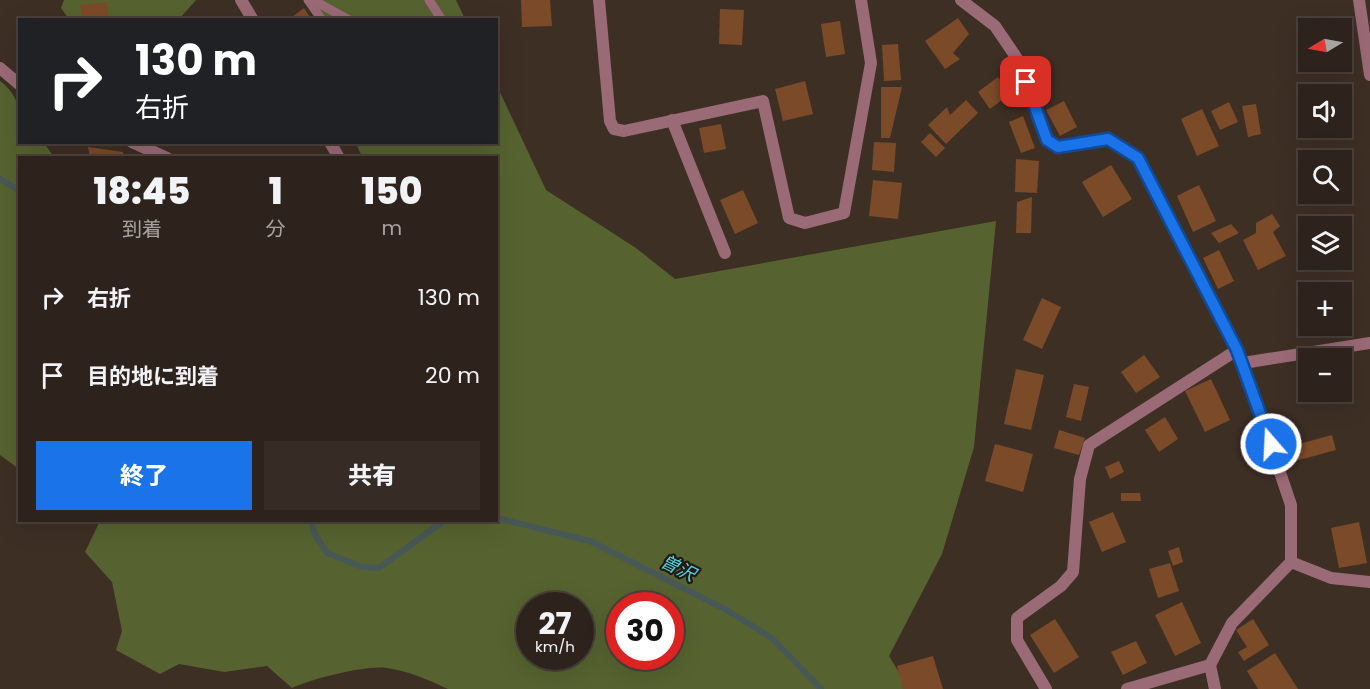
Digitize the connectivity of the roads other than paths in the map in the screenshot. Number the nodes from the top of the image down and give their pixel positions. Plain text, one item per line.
1 (241, 0) edge
2 (308, 0) edge
3 (313, 0) edge
4 (429, 0) edge
5 (599, 0) edge
6 (861, 0) edge
7 (961, 0) edge
8 (1359, 0) edge
9 (252, 18) edge
10 (321, 18) edge
11 (345, 18) edge
12 (441, 18) edge
13 (0, 68) edge
14 (1370, 75) edge
15 (18, 83) edge
16 (672, 120) junction
17 (136, 144) edge
18 (163, 156) edge
19 (725, 253) dead end
20 (1370, 343) edge
21 (1237, 350) junction
22 (1243, 363) junction
23 (1291, 562) junction
24 (1370, 582) edge
25 (1210, 665) junction
26 (1047, 689) edge
27 (1127, 689) edge
28 (1215, 689) edge

1 - 9 street
2 - 10 lane
3 - 11 lane
4 - 12 lane
5 - 16 street
6 - 16 street
7 - 21 street
8 - 14 street
13 - 15 street
16 - 19 street
17 - 18 street
20 - 22 street
21 - 22 street
21 - 26 street
22 - 23 street
23 - 24 street
23 - 25 street
25 - 27 street
25 - 28 street

